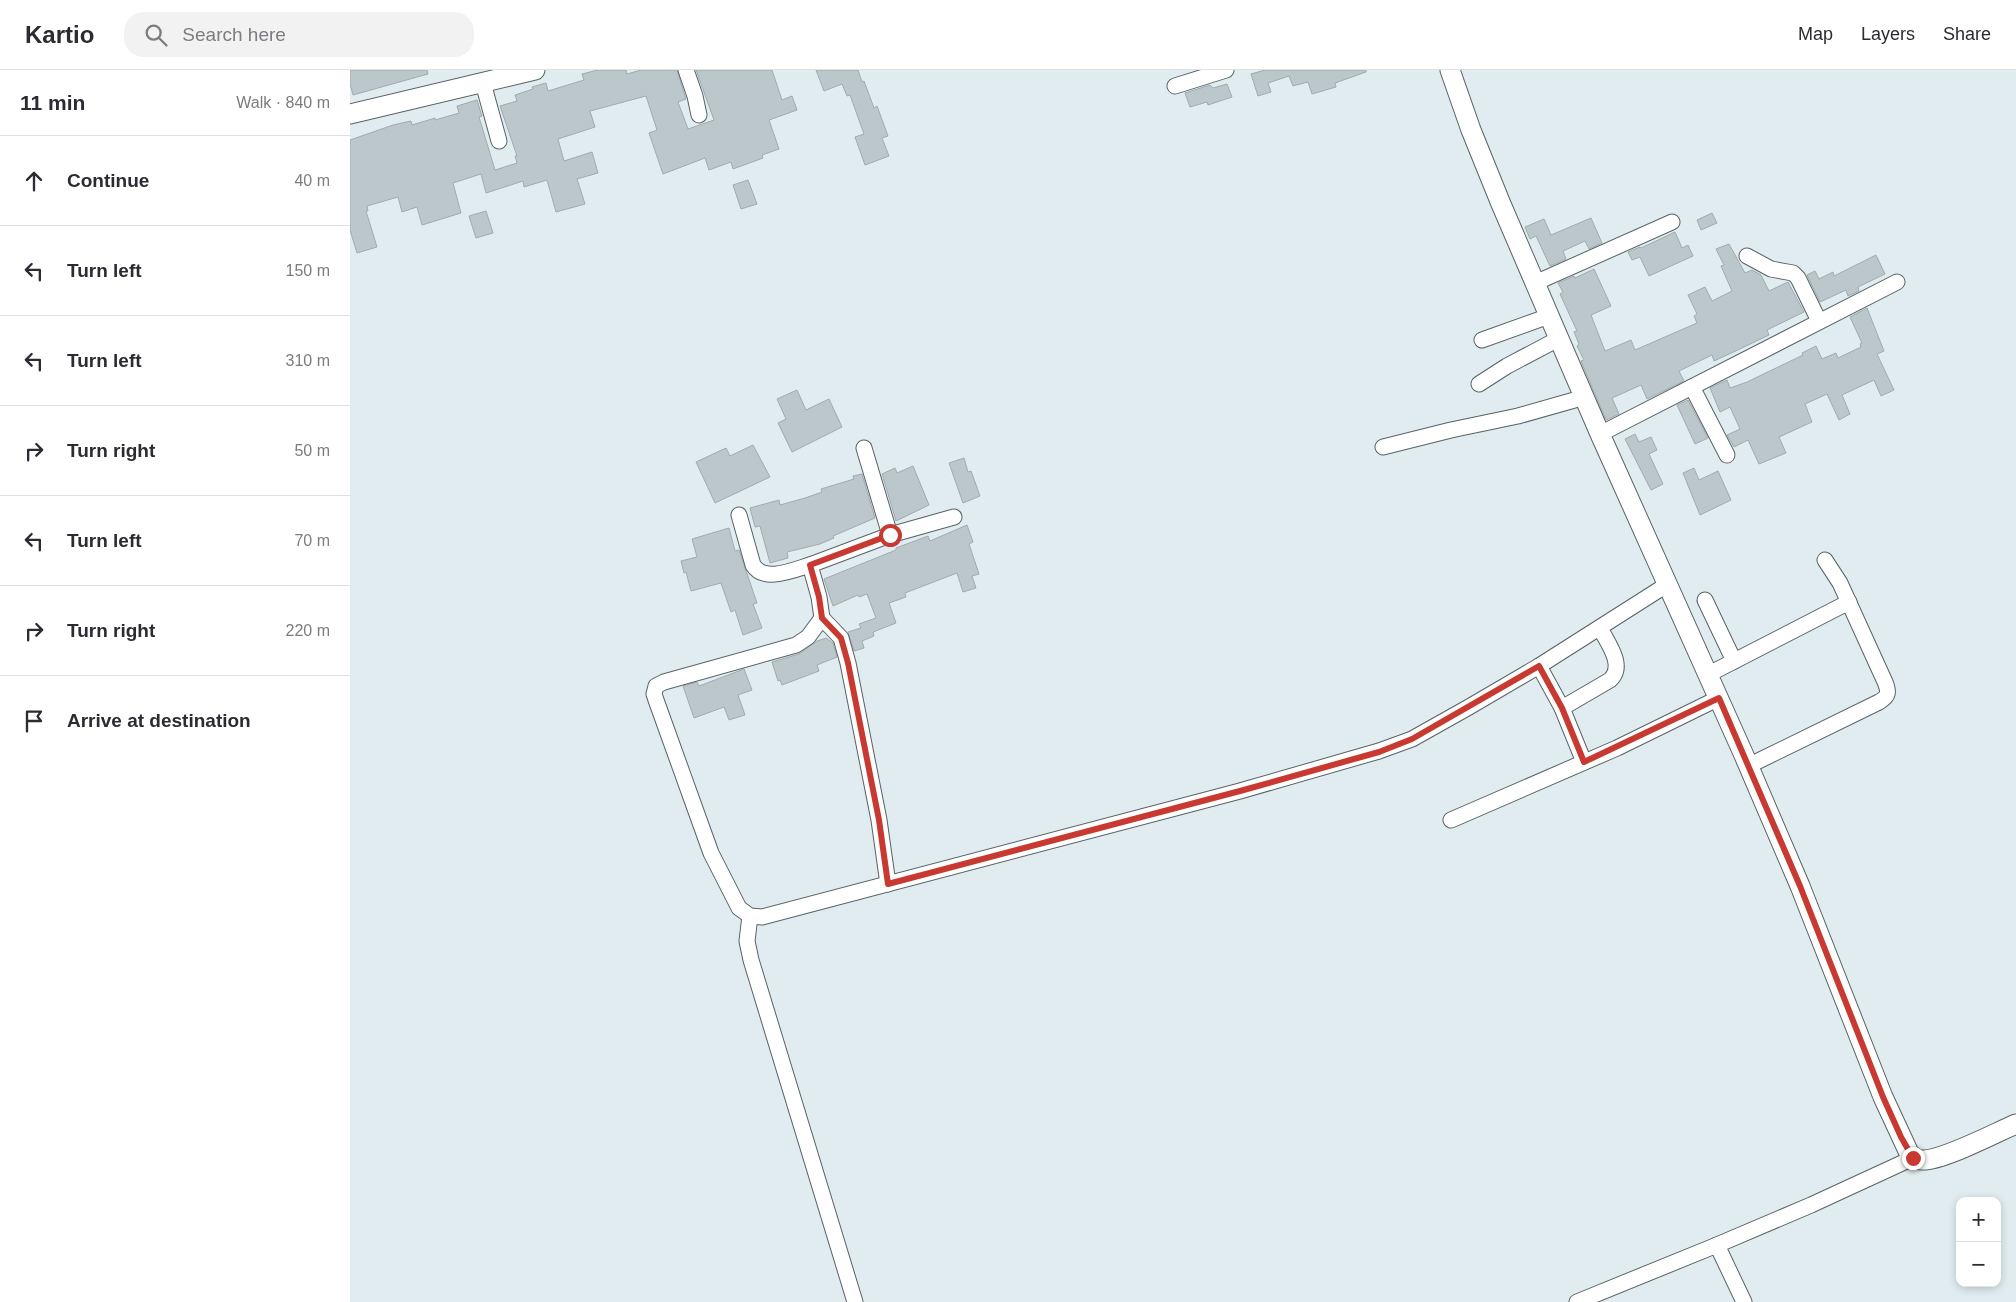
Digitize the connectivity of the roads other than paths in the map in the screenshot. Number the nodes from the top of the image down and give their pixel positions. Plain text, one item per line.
1 (535, 70) edge
2 (686, 70) edge
3 (1226, 70) edge
4 (1450, 70) edge
5 (483, 83) junction
6 (1175, 86) dead end
7 (350, 114) edge
8 (699, 115) dead end
9 (499, 141) dead end
10 (1672, 222) dead end
11 (1747, 256) dead end
12 (1897, 282) dead end
13 (1535, 283) junction
14 (1549, 316) junction
15 (1819, 321) junction
16 (1560, 338) junction
17 (1482, 340) dead end
18 (1479, 384) dead end
19 (1692, 387) junction
20 (1585, 397) junction
21 (1600, 434) junction
22 (1383, 447) dead end
23 (864, 448) dead end
24 (1727, 455) dead end
25 (739, 515) dead end
26 (954, 517) dead end
27 (890, 535) junction
28 (1825, 560) dead end
29 (810, 565) junction
30 (1668, 584) junction
31 (1705, 600) dead end
32 (1849, 602) junction
33 (822, 618) junction
34 (1600, 628) junction
35 (1734, 662) junction
36 (1539, 666) junction
37 (1709, 674) junction
38 (1719, 698) junction
39 (1562, 708) junction
40 (1584, 762) junction
41 (1748, 766) junction
42 (1452, 820) dead end
43 (888, 884) junction
44 (750, 916) junction
45 (2016, 1124) edge
46 (1913, 1158) junction
47 (1716, 1245) junction
48 (855, 1302) edge
49 (1577, 1302) edge
50 (1744, 1302) edge

1 - 5 street
2 - 8 street
3 - 6 street
4 - 13 street
5 - 7 street
5 - 9 street
10 - 13 street
11 - 15 street
12 - 15 street
13 - 14 street
14 - 16 street
14 - 17 street
15 - 19 street
16 - 18 street
16 - 20 street
19 - 21 street
19 - 24 street
20 - 21 street
20 - 22 street
21 - 30 street
23 - 27 street
25 - 29 street
26 - 27 street
27 - 29 street
28 - 32 street
29 - 33 street
30 - 34 street
30 - 37 street
31 - 35 street
32 - 35 street
32 - 41 street
33 - 43 street
33 - 44 street
34 - 36 street
34 - 39 street
35 - 37 street
36 - 39 street
36 - 43 street
37 - 38 street
38 - 40 street
38 - 41 street
39 - 40 street
40 - 42 street
41 - 46 street
43 - 44 street
44 - 48 street
45 - 46 street
46 - 47 street
47 - 49 street
47 - 50 street

